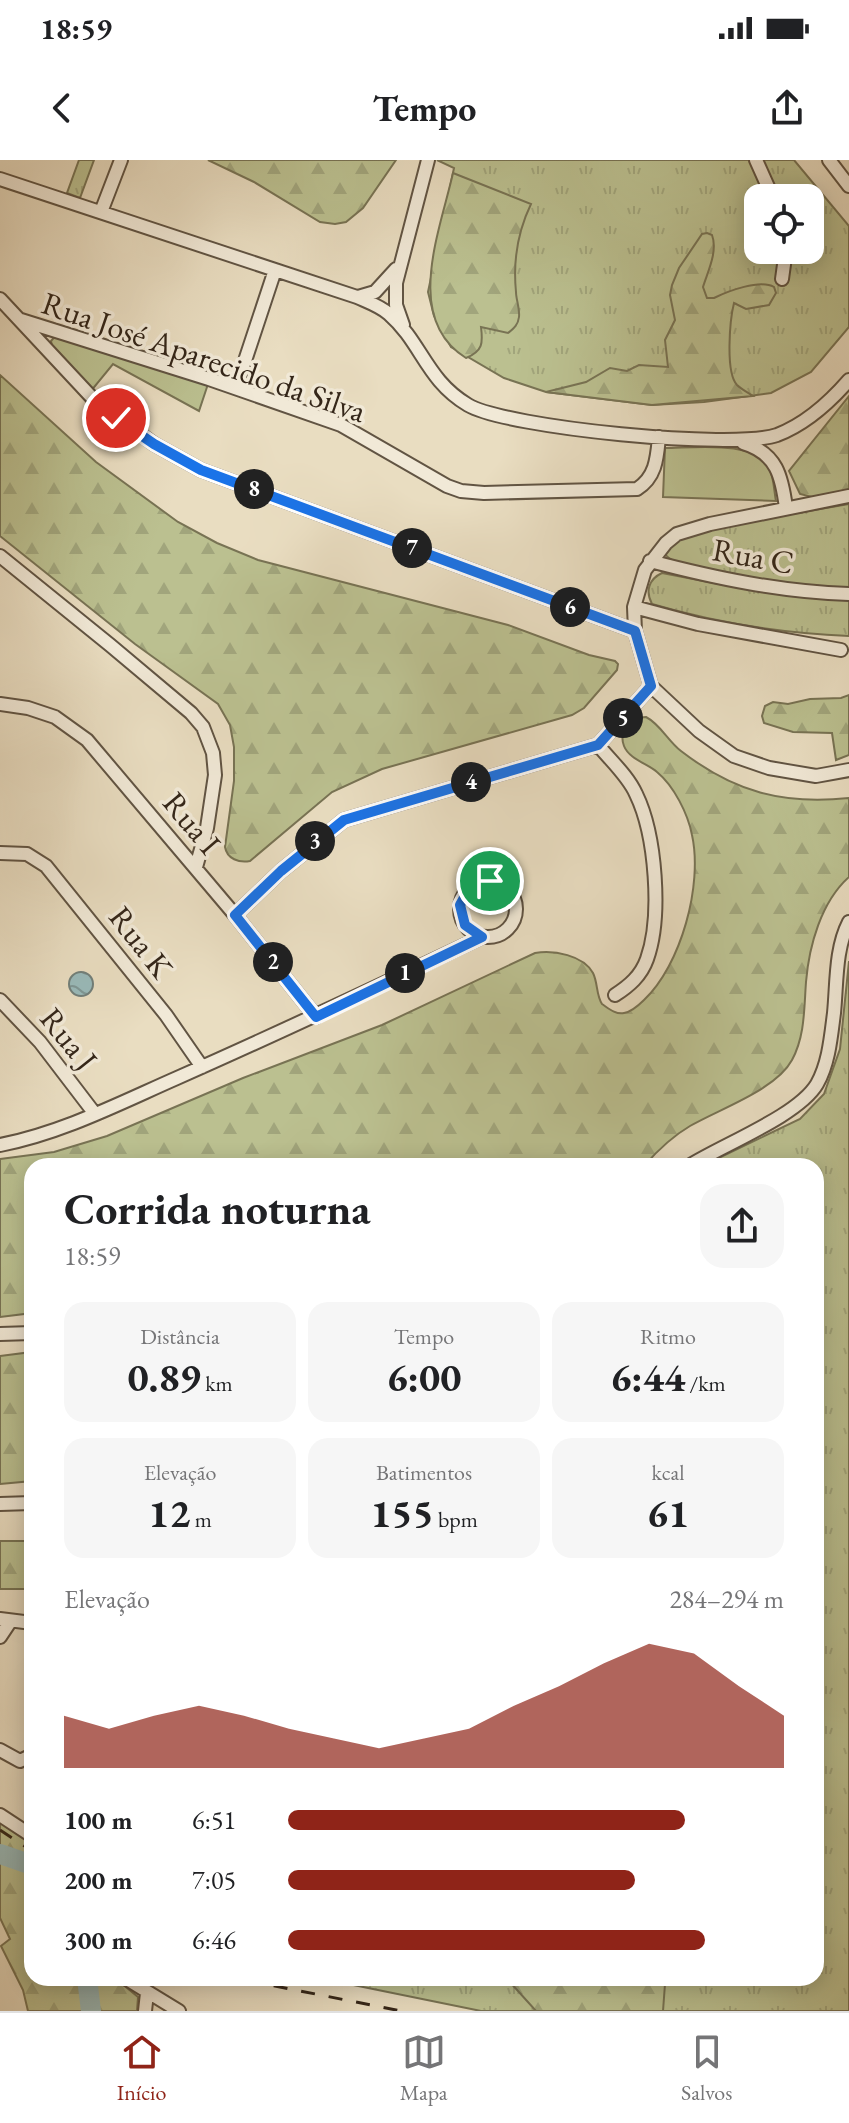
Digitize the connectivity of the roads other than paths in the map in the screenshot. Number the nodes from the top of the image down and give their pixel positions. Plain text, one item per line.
1 (121, 160) edge
2 (428, 160) edge
3 (756, 160) edge
4 (829, 160) edge
5 (0, 179) edge
6 (767, 184) edge
7 (849, 186) edge
8 (101, 212) junction
9 (402, 259) junction
10 (784, 264) edge
11 (275, 270) junction
12 (782, 279) dead end
13 (357, 297) junction
14 (0, 299) edge
15 (18, 319) junction
16 (408, 335) junction
17 (849, 380) edge
18 (236, 388) junction
19 (659, 437) junction
20 (720, 440) junction
21 (849, 496) edge
22 (786, 508) junction
23 (0, 556) edge
24 (650, 561) junction
25 (849, 594) edge
26 (634, 607) junction
27 (635, 631) junction
28 (841, 650) dead end
29 (651, 686) junction
30 (0, 704) edge
31 (598, 745) junction
32 (849, 770) edge
33 (6, 852) edge
34 (0, 863) edge
35 (196, 867) junction
36 (235, 915) junction
37 (849, 922) edge
38 (482, 937) junction
39 (615, 995) dead end
40 (0, 1000) edge
41 (316, 1017) junction
42 (202, 1067) junction
43 (95, 1114) junction
44 (0, 1145) edge
45 (703, 1158) edge
46 (24, 1333) edge
47 (0, 1334) edge
48 (24, 1503) edge
49 (0, 1504) edge
50 (5, 1620) edge
51 (0, 1637) edge
52 (0, 1750) edge
53 (24, 1759) edge
54 (0, 1815) edge
55 (24, 1831) edge
56 (136, 1986) edge
57 (147, 1993) junction
58 (145, 2011) edge
59 (179, 2011) edge

1 - 8 street
2 - 9 street
3 - 6 street
4 - 7 street
5 - 8 street
8 - 11 street
9 - 13 street
9 - 16 street
10 - 12 street
11 - 13 street
11 - 18 street
13 - 16 street
14 - 15 street
15 - 18 street, Rua José Aparecido da Silva
15 - 27 street
16 - 19 street
17 - 20 street
18 - 19 street, Rua José Aparecido da Silva
19 - 20 street
20 - 22 street
21 - 22 street, Rua C
22 - 24 street, Rua C
23 - 35 street
24 - 25 street, Rua C
24 - 26 street
26 - 27 street
26 - 28 street
27 - 29 street
29 - 31 street
29 - 32 street
30 - 35 street, Rua I
31 - 36 street
31 - 39 street
33 - 34 street
33 - 42 street, Rua K
35 - 36 street, Rua I
36 - 41 street, Rua I
37 - 45 street
38 - 38 street
38 - 41 street
40 - 43 street, Rua J
41 - 42 street
42 - 43 street
43 - 44 street
46 - 47 street
48 - 49 street
50 - 51 street
52 - 53 street
54 - 55 street
56 - 57 street
57 - 58 street
57 - 59 street

